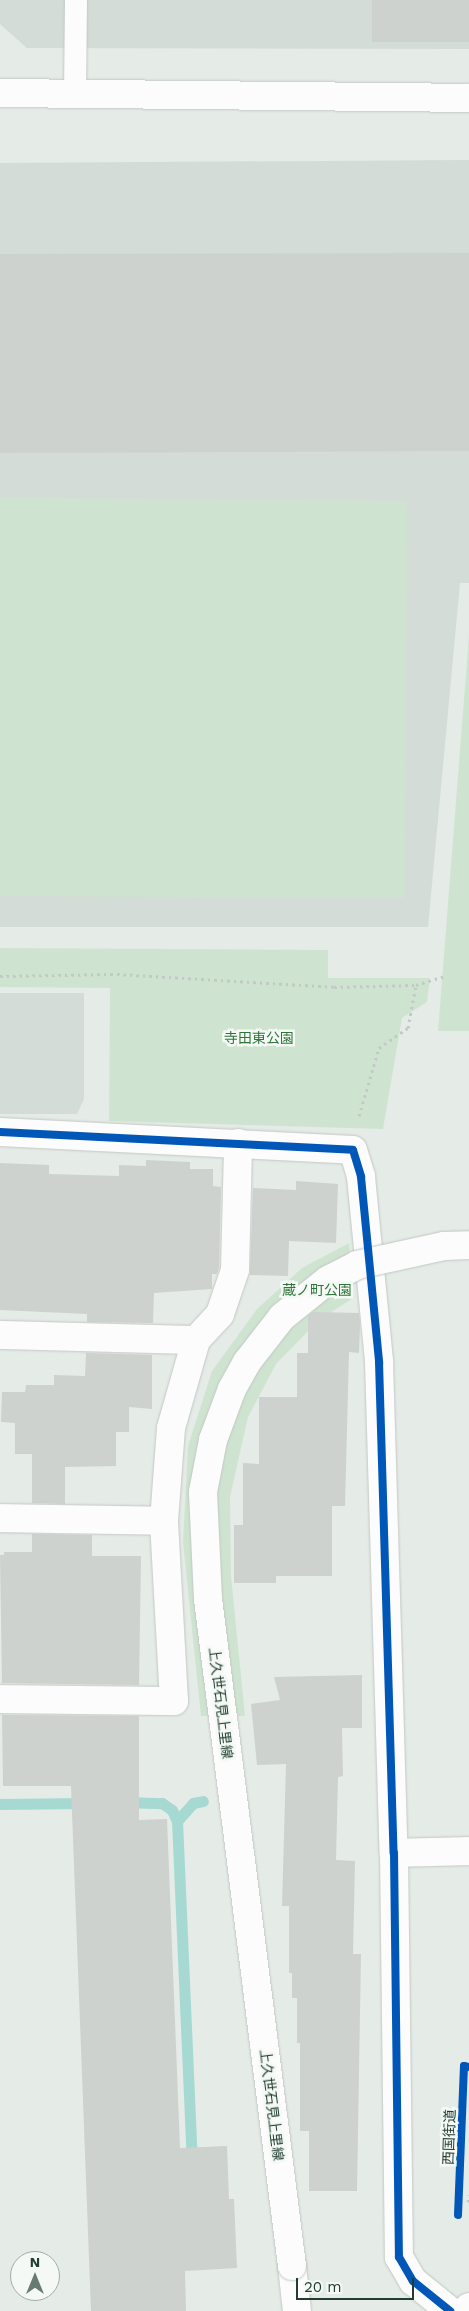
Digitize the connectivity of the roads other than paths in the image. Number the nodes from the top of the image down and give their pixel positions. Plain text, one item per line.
1 (76, 0) edge
2 (0, 93) edge
3 (76, 95) junction
4 (469, 98) edge
5 (0, 1132) edge
6 (238, 1143) junction
7 (469, 1245) edge
8 (0, 1335) edge
9 (196, 1340) junction
10 (0, 1518) edge
11 (164, 1521) junction
12 (0, 1698) edge
13 (469, 1851) edge
14 (394, 1853) junction
15 (469, 2307) edge
16 (298, 2311) edge
17 (450, 2311) edge
18 (466, 2311) edge

1 - 3 lane
2 - 3 street
3 - 4 street
5 - 6 street
6 - 9 street
6 - 14 street
7 - 16 street, 上久世石見上里線, bridge
8 - 9 street
9 - 11 street
10 - 11 street
11 - 12 street
13 - 14 street
14 - 17 street
15 - 18 street

